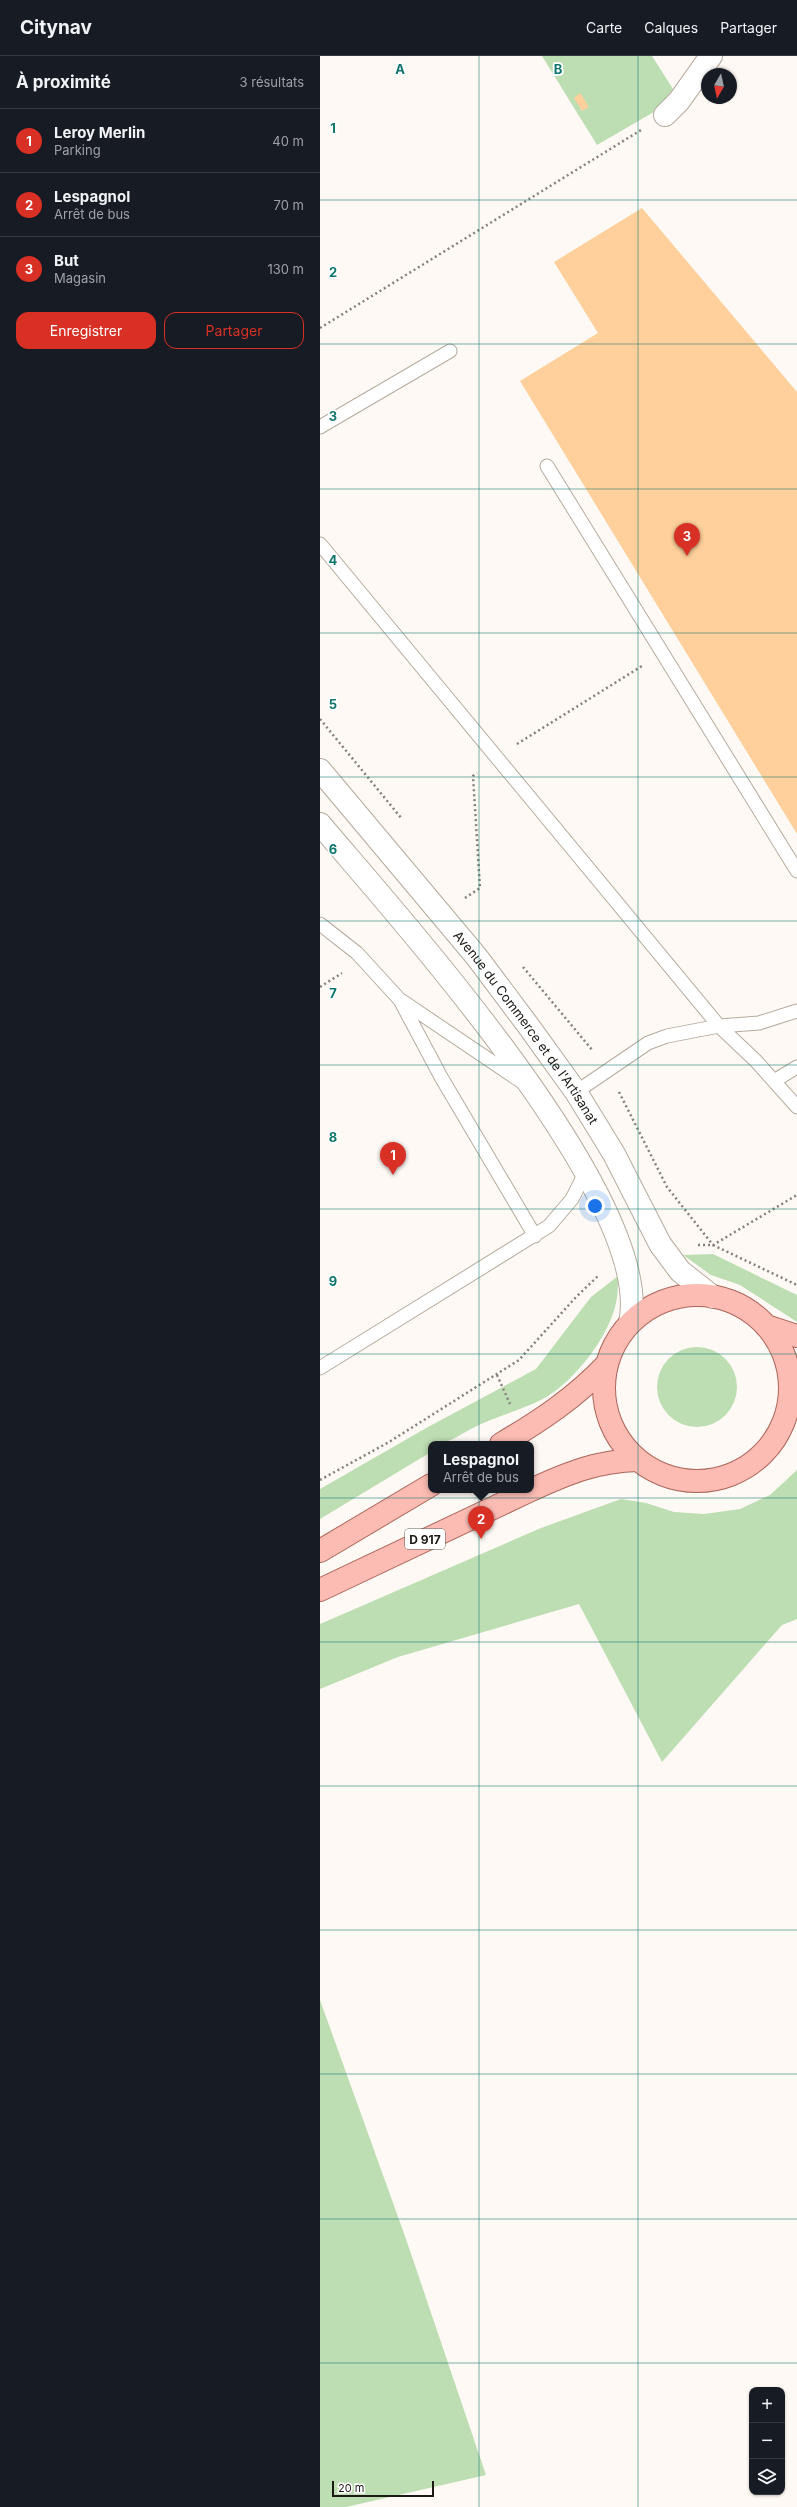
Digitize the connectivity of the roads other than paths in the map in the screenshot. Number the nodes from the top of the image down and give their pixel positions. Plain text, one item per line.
1 (711, 56) edge
2 (665, 116) road end
3 (450, 351) dead end
4 (320, 427) edge
5 (547, 466) dead end
6 (320, 544) edge
7 (320, 770) edge
8 (320, 824) edge
9 (797, 871) edge
10 (320, 924) edge
11 (400, 1000) junction
12 (797, 1012) edge
13 (719, 1026) junction
14 (797, 1067) edge
15 (774, 1081) junction
16 (532, 1089) junction
17 (576, 1092) junction
18 (797, 1107) edge
19 (585, 1173) junction
20 (535, 1236) junction
21 (713, 1297) junction
22 (630, 1323) junction
23 (766, 1326) junction
24 (797, 1336) edge
25 (607, 1364) junction
26 (320, 1368) edge
27 (797, 1418) edge
28 (779, 1431) junction
29 (506, 1441) edge
30 (638, 1460) junction
31 (428, 1487) edge
32 (534, 1489) edge
33 (525, 1493) edge
34 (320, 1551) edge
35 (320, 1590) edge

1 - 2 street
3 - 4 lane
5 - 9 lane
6 - 13 lane
7 - 17 street, Avenue du Commerce et de l'Artisanat
8 - 16 street
10 - 11 lane
11 - 16 lane
11 - 20 lane
12 - 13 lane
13 - 15 lane
13 - 17 lane
14 - 15 lane
15 - 18 lane
16 - 19 street
17 - 21 street, Avenue du Commerce et de l'Artisanat
19 - 20 lane
19 - 22 street
20 - 26 lane
21 - 22 main road
21 - 23 main road
22 - 25 main road
23 - 24 main road
23 - 28 main road
25 - 29 main road
25 - 30 main road
27 - 28 main road
28 - 30 main road
30 - 32 main road, D 917
31 - 34 main road
33 - 35 main road, D 917

